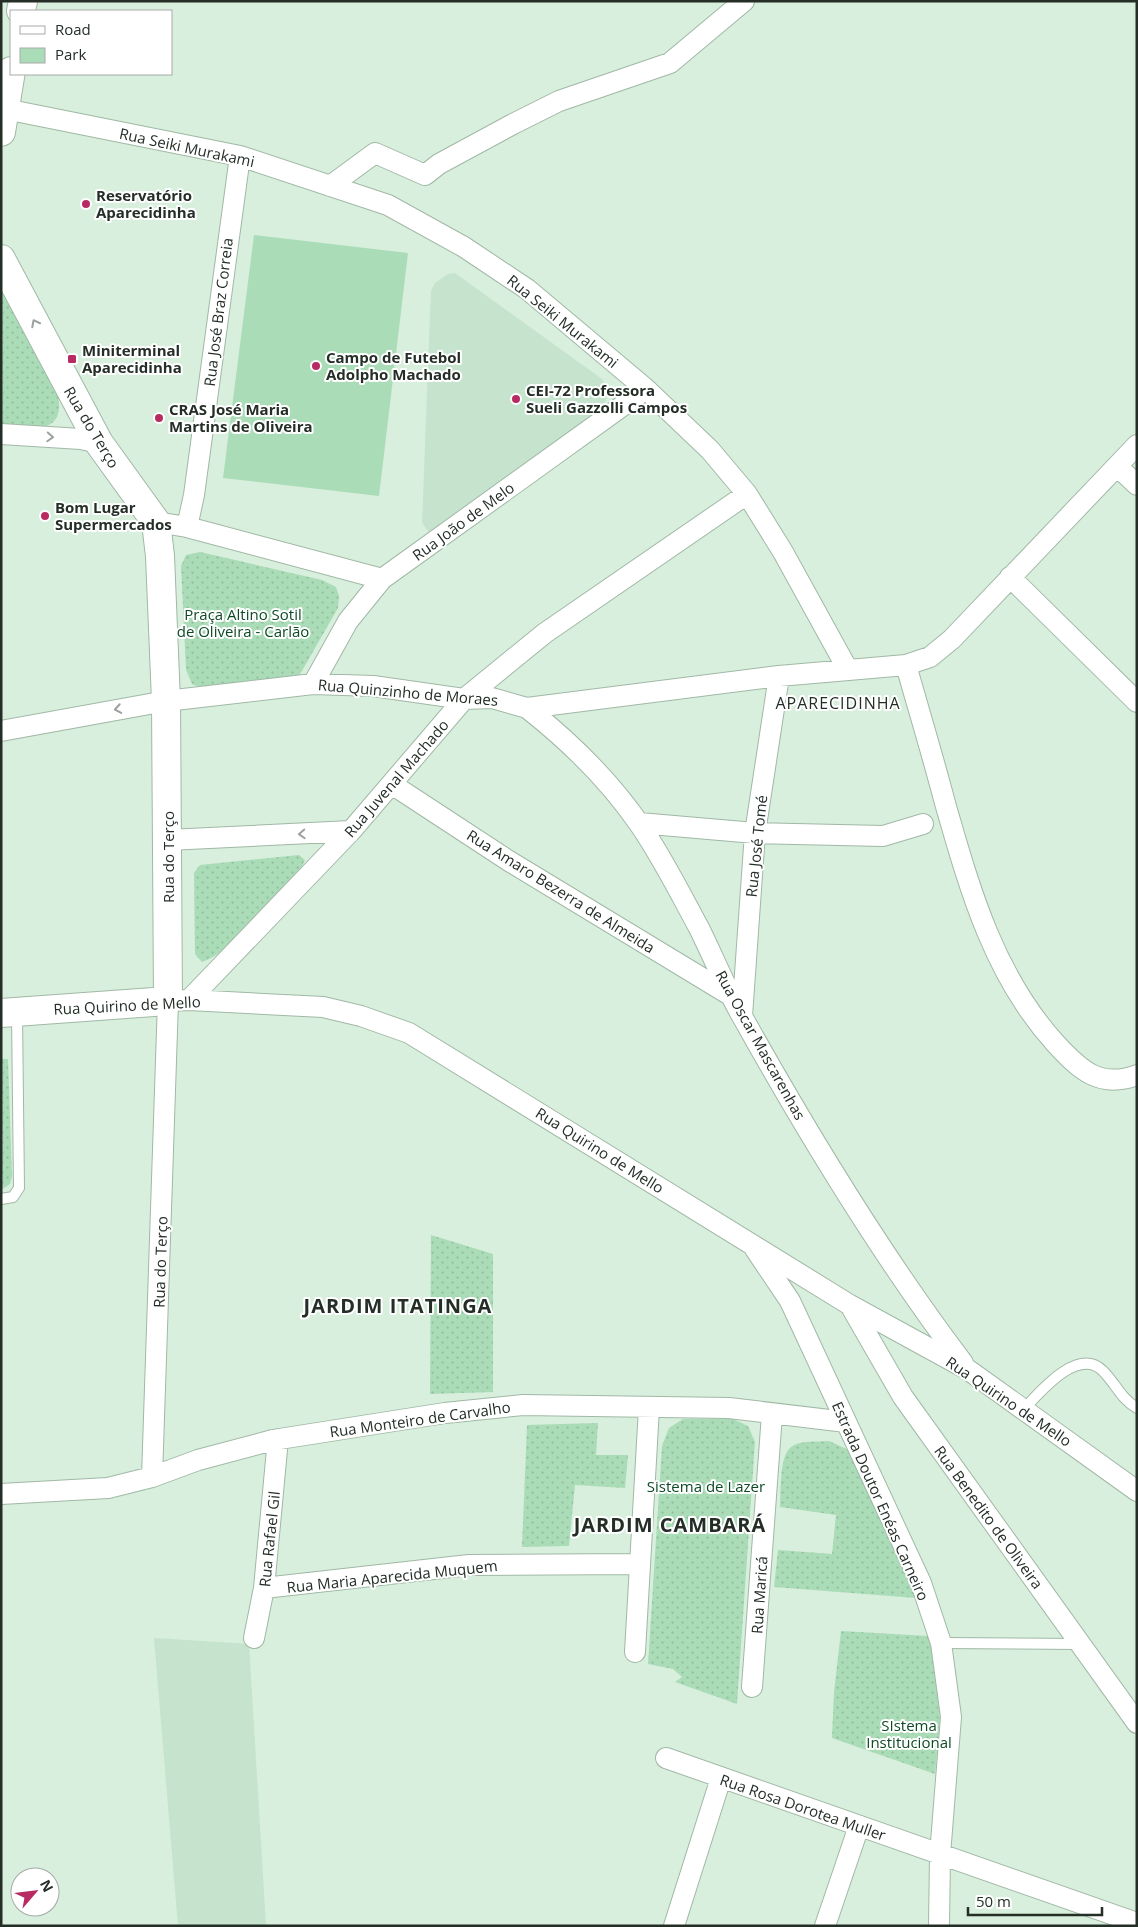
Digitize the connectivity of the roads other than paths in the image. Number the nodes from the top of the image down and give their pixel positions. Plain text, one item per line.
1 (744, 1) edge
2 (10, 75) edge
3 (3, 120) edge
4 (240, 156) junction
5 (330, 186) junction
6 (5, 271) edge
7 (646, 389) junction
8 (1, 434) edge
9 (99, 443) junction
10 (1137, 446) edge
11 (1117, 466) junction
12 (1137, 485) edge
13 (747, 494) junction
14 (156, 522) junction
15 (187, 528) junction
16 (1010, 577) junction
17 (382, 579) junction
18 (906, 665) junction
19 (848, 670) junction
20 (779, 676) junction
21 (313, 684) junction
22 (464, 699) junction
23 (166, 701) junction
24 (1137, 702) edge
25 (527, 708) junction
26 (1, 731) edge
27 (393, 785) junction
28 (639, 823) junction
29 (923, 824) dead end
30 (351, 831) junction
31 (755, 833) junction
32 (168, 840) junction
33 (730, 995) junction
34 (179, 1000) junction
35 (9, 1012) edge
36 (742, 1017) junction
37 (1137, 1075) edge
38 (1, 1199) edge
39 (752, 1244) junction
40 (850, 1305) junction
41 (967, 1369) junction
42 (649, 1408) junction
43 (1137, 1408) edge
44 (1024, 1409) junction
45 (772, 1414) junction
46 (846, 1422) junction
47 (278, 1439) junction
48 (152, 1477) junction
49 (1137, 1491) edge
50 (1, 1494) edge
51 (640, 1564) junction
52 (264, 1588) junction
53 (254, 1638) dead end
54 (941, 1643) junction
55 (1079, 1644) junction
56 (635, 1652) dead end
57 (752, 1687) dead end
58 (1137, 1723) edge
59 (666, 1758) dead end
60 (721, 1778) junction
61 (859, 1826) junction
62 (940, 1855) junction
63 (1137, 1924) edge
64 (674, 1926) edge
65 (825, 1926) edge
66 (939, 1926) edge

1 - 5 street
2 - 3 street
3 - 4 street, Rua Seiki Murakami
4 - 5 street, Rua Seiki Murakami
4 - 15 street, Rua José Braz Correia
5 - 7 street, Rua Seiki Murakami
9 -> 6 street, Rua do Terço
7 - 13 street, Rua Seiki Murakami
7 - 17 street, Rua João de Melo
8 -> 9 street
9 - 14 street, Rua do Terço
10 - 11 street, Rua Quinzinho de Moraes
11 - 12 street
11 - 16 street, Rua Quinzinho de Moraes
13 - 19 street, Rua Seiki Murakami
13 - 22 street, Rua Juvenal Machado
14 - 15 street
14 - 23 street, Rua do Terço
15 - 17 street
16 - 18 street, Rua Quinzinho de Moraes
16 - 24 street
17 - 21 street, Rua João de Melo
18 - 19 street, Rua Quinzinho de Moraes
18 - 37 street
19 - 20 street, Rua Quinzinho de Moraes
20 - 25 street, Rua Quinzinho de Moraes
20 - 31 street, Rua José Tomé
21 - 22 street, Rua Quinzinho de Moraes
21 - 23 street, Rua Quinzinho de Moraes
22 - 25 street, Rua Quinzinho de Moraes
22 - 27 street, Rua Juvenal Machado
23 -> 26 street, Rua Quinzinho de Moraes
23 - 32 street, Rua do Terço
25 - 28 street, Rua Oscar Mascarenhas
27 - 30 street, Rua Juvenal Machado
27 - 33 street, Rua Amaro Bezerra de Almeida
28 - 31 street
28 - 33 street, Rua Oscar Mascarenhas
29 - 31 street
30 -> 32 street
30 - 34 street, Rua Juvenal Machado
31 - 36 street, Rua José Tomé
32 - 34 street, Rua do Terço
33 - 36 street, Rua Oscar Mascarenhas
34 - 35 street, Rua Quirino de Mello
34 - 39 street, Rua Quirino de Mello
34 - 48 street, Rua do Terço
35 - 38 lane
36 - 41 street, Rua Oscar Mascarenhas
39 - 40 street, Rua Quirino de Mello
39 - 46 street, Estrada Doutor Enéas Carneiro
40 - 41 street, Rua Quirino de Mello
40 - 55 street, Rua Benedito de Oliveira
41 - 44 street, Rua Quirino de Mello
42 - 45 street, Rua Monteiro de Carvalho
42 - 47 street, Rua Monteiro de Carvalho
42 - 51 street
43 - 44 lane
44 - 49 street, Rua Quirino de Mello
45 - 46 street, Rua Monteiro de Carvalho
45 - 57 street, Rua Maricá
46 - 54 street, Estrada Doutor Enéas Carneiro
47 - 48 street, Rua Monteiro de Carvalho
47 - 52 street, Rua Rafael Gil
48 - 50 street, Rua Monteiro de Carvalho
51 - 52 street, Rua Maria Aparecida Muquem
51 - 56 street
52 - 53 street, Rua Rafael Gil
54 - 55 lane
54 - 62 street, Estrada Doutor Enéas Carneiro
55 - 58 street, Rua Benedito de Oliveira
59 - 60 street, Rua Rosa Dorotea Muller
60 - 61 street, Rua Rosa Dorotea Muller
60 - 64 street
61 - 62 street, Rua Rosa Dorotea Muller
61 - 65 street
62 - 63 street, Rua Rosa Dorotea Muller
62 - 66 street, Estrada Doutor Enéas Carneiro

